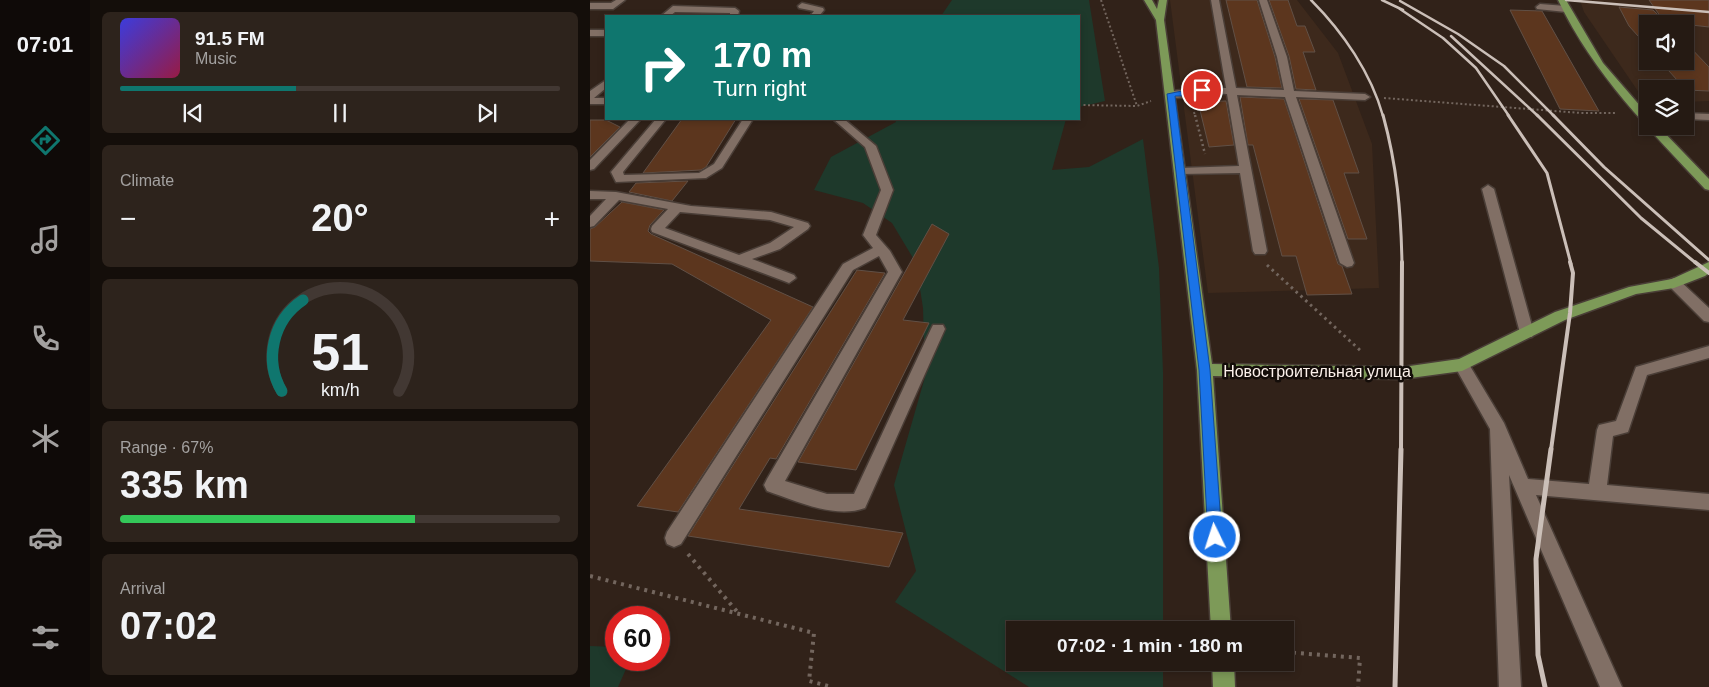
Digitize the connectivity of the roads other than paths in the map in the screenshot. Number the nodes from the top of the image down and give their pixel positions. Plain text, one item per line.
1 (621, 0) edge
2 (679, 0) edge
3 (1148, 0) edge
4 (1162, 0) edge
5 (1215, 0) edge
6 (1263, 0) edge
7 (1564, 5) edge
8 (590, 6) edge
9 (802, 6) dead end
10 (1540, 7) dead end
11 (673, 9) junction
12 (666, 15) edge
13 (734, 15) edge
14 (815, 15) edge
15 (1160, 20) junction
16 (590, 33) edge
17 (605, 33) edge
18 (605, 84) edge
19 (1230, 91) junction
20 (1290, 92) junction
21 (1170, 94) junction
22 (590, 96) edge
23 (1366, 97) road end
24 (590, 101) edge
25 (605, 101) edge
26 (1639, 111) edge
27 (1694, 116) edge
28 (1709, 117) edge
29 (635, 120) edge
30 (660, 120) edge
31 (747, 120) edge
32 (839, 120) edge
33 (1661, 135) edge
34 (590, 167) edge
35 (1245, 169) junction
36 (1180, 171) junction
37 (1709, 186) edge
38 (1488, 189) dead end
39 (590, 195) edge
40 (616, 196) junction
41 (676, 208) junction
42 (590, 223) edge
43 (881, 249) junction
44 (1260, 251) dead end
45 (740, 259) junction
46 (1347, 263) dead end
47 (1709, 267) edge
48 (789, 278) dead end
49 (1674, 283) junction
50 (1709, 317) edge
51 (938, 329) dead end
52 (1527, 333) junction
53 (1709, 352) edge
54 (1462, 365) junction
55 (1204, 370) junction
56 (1498, 428) junction
57 (1523, 486) junction
58 (1597, 492) junction
59 (1709, 502) edge
60 (674, 538) road end
61 (1220, 621) edge
62 (1223, 671) edge
63 (1224, 687) edge
64 (1510, 687) edge
65 (1611, 687) edge

1 - 8 street
2 - 11 street
3 - 15 main road
4 - 15 main road
5 - 19 street
6 - 20 street
7 - 10 street
7 - 26 main road
9 - 14 street
11 - 12 street
11 - 13 street
15 - 21 main road
16 - 17 street
18 - 22 street
19 - 20 street
19 - 21 street
19 - 35 street
20 - 23 street
20 - 46 street
21 - 36 main road
24 - 25 street
27 - 28 street
29 - 34 street
30 - 31 street
32 - 43 street
33 - 37 main road
35 - 36 street
35 - 44 street
36 - 55 main road
38 - 52 street
39 - 40 street
40 - 41 street
40 - 42 street
41 - 45 street
41 - 45 street
43 - 51 street
43 - 60 street
45 - 48 street
47 - 49 main road, Новостроительная улица
49 - 50 street
49 - 52 main road, Новостроительная улица
52 - 54 main road, Новостроительная улица
53 - 58 street
54 - 55 main road, Новостроительная улица
54 - 56 street
55 - 61 main road
56 - 57 street
56 - 64 street
57 - 58 street
57 - 65 street
58 - 59 street
62 - 63 main road

